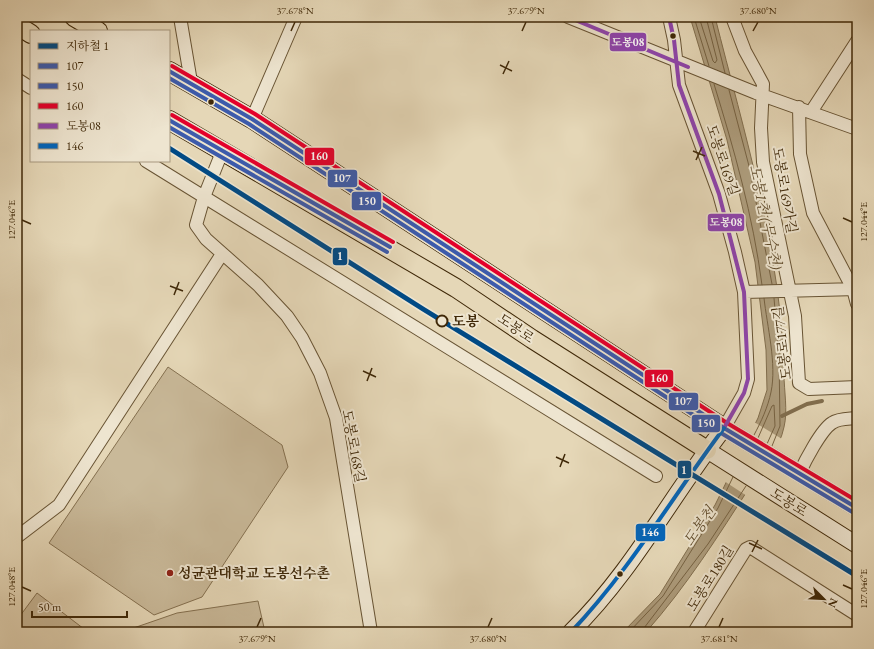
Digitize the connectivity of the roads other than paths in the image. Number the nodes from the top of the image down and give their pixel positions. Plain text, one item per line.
1 (74, 17) edge
2 (180, 17) edge
3 (296, 17) edge
4 (568, 17) edge
5 (669, 17) edge
6 (732, 17) edge
7 (17, 25) edge
8 (96, 30) edge
9 (30, 33) edge
10 (857, 41) edge
11 (676, 62) junction
12 (170, 72) edge
13 (17, 79) edge
14 (191, 82) junction
15 (30, 87) edge
16 (760, 94) junction
17 (799, 107) junction
18 (811, 112) junction
19 (252, 120) junction
20 (170, 121) edge
21 (857, 129) edge
22 (222, 152) junction
23 (148, 162) edge
24 (204, 197) junction
25 (222, 254) junction
26 (855, 289) edge
27 (788, 290) junction
28 (747, 292) junction
29 (857, 304) edge
30 (857, 387) edge
31 (857, 418) edge
32 (730, 432) junction
33 (714, 455) junction
34 (796, 472) junction
35 (656, 476) dead end
36 (857, 508) edge
37 (17, 537) edge
38 (857, 545) edge
39 (857, 615) edge
40 (371, 632) edge
41 (571, 632) edge
42 (694, 632) edge

1 - 8 main road
2 - 14 street
3 - 19 street
4 - 11 street
5 - 11 street, 도봉로169길
6 - 16 street, 도봉로169가길
7 - 9 main road
10 - 18 street
11 - 16 street
11 - 28 street, 도봉로169길
12 - 14 main road, 도봉로
13 - 15 street
14 - 19 main road, 도봉로
16 - 17 street
16 - 27 street, 도봉로169가길
17 - 18 street
17 - 26 street, 도봉로169가길
18 - 21 street
19 - 32 main road, 도봉로
20 - 22 main road, 도봉로
22 - 24 street, 도봉로168길
22 - 33 main road, 도봉로
23 - 24 street
24 - 25 street, 도봉로168길
24 - 35 street
25 - 37 street
25 - 40 street, 도봉로168길
26 - 27 street
26 - 29 street, 도봉로169가길
27 - 28 street
27 - 30 street, 도봉로177길
28 - 32 street, 도봉로169길
31 - 34 street
32 - 33 main road
32 - 34 main road, 도봉로
33 - 38 main road, 도봉로
33 - 41 main road
34 - 36 main road, 도봉로
39 - 42 street, 도봉로180길

